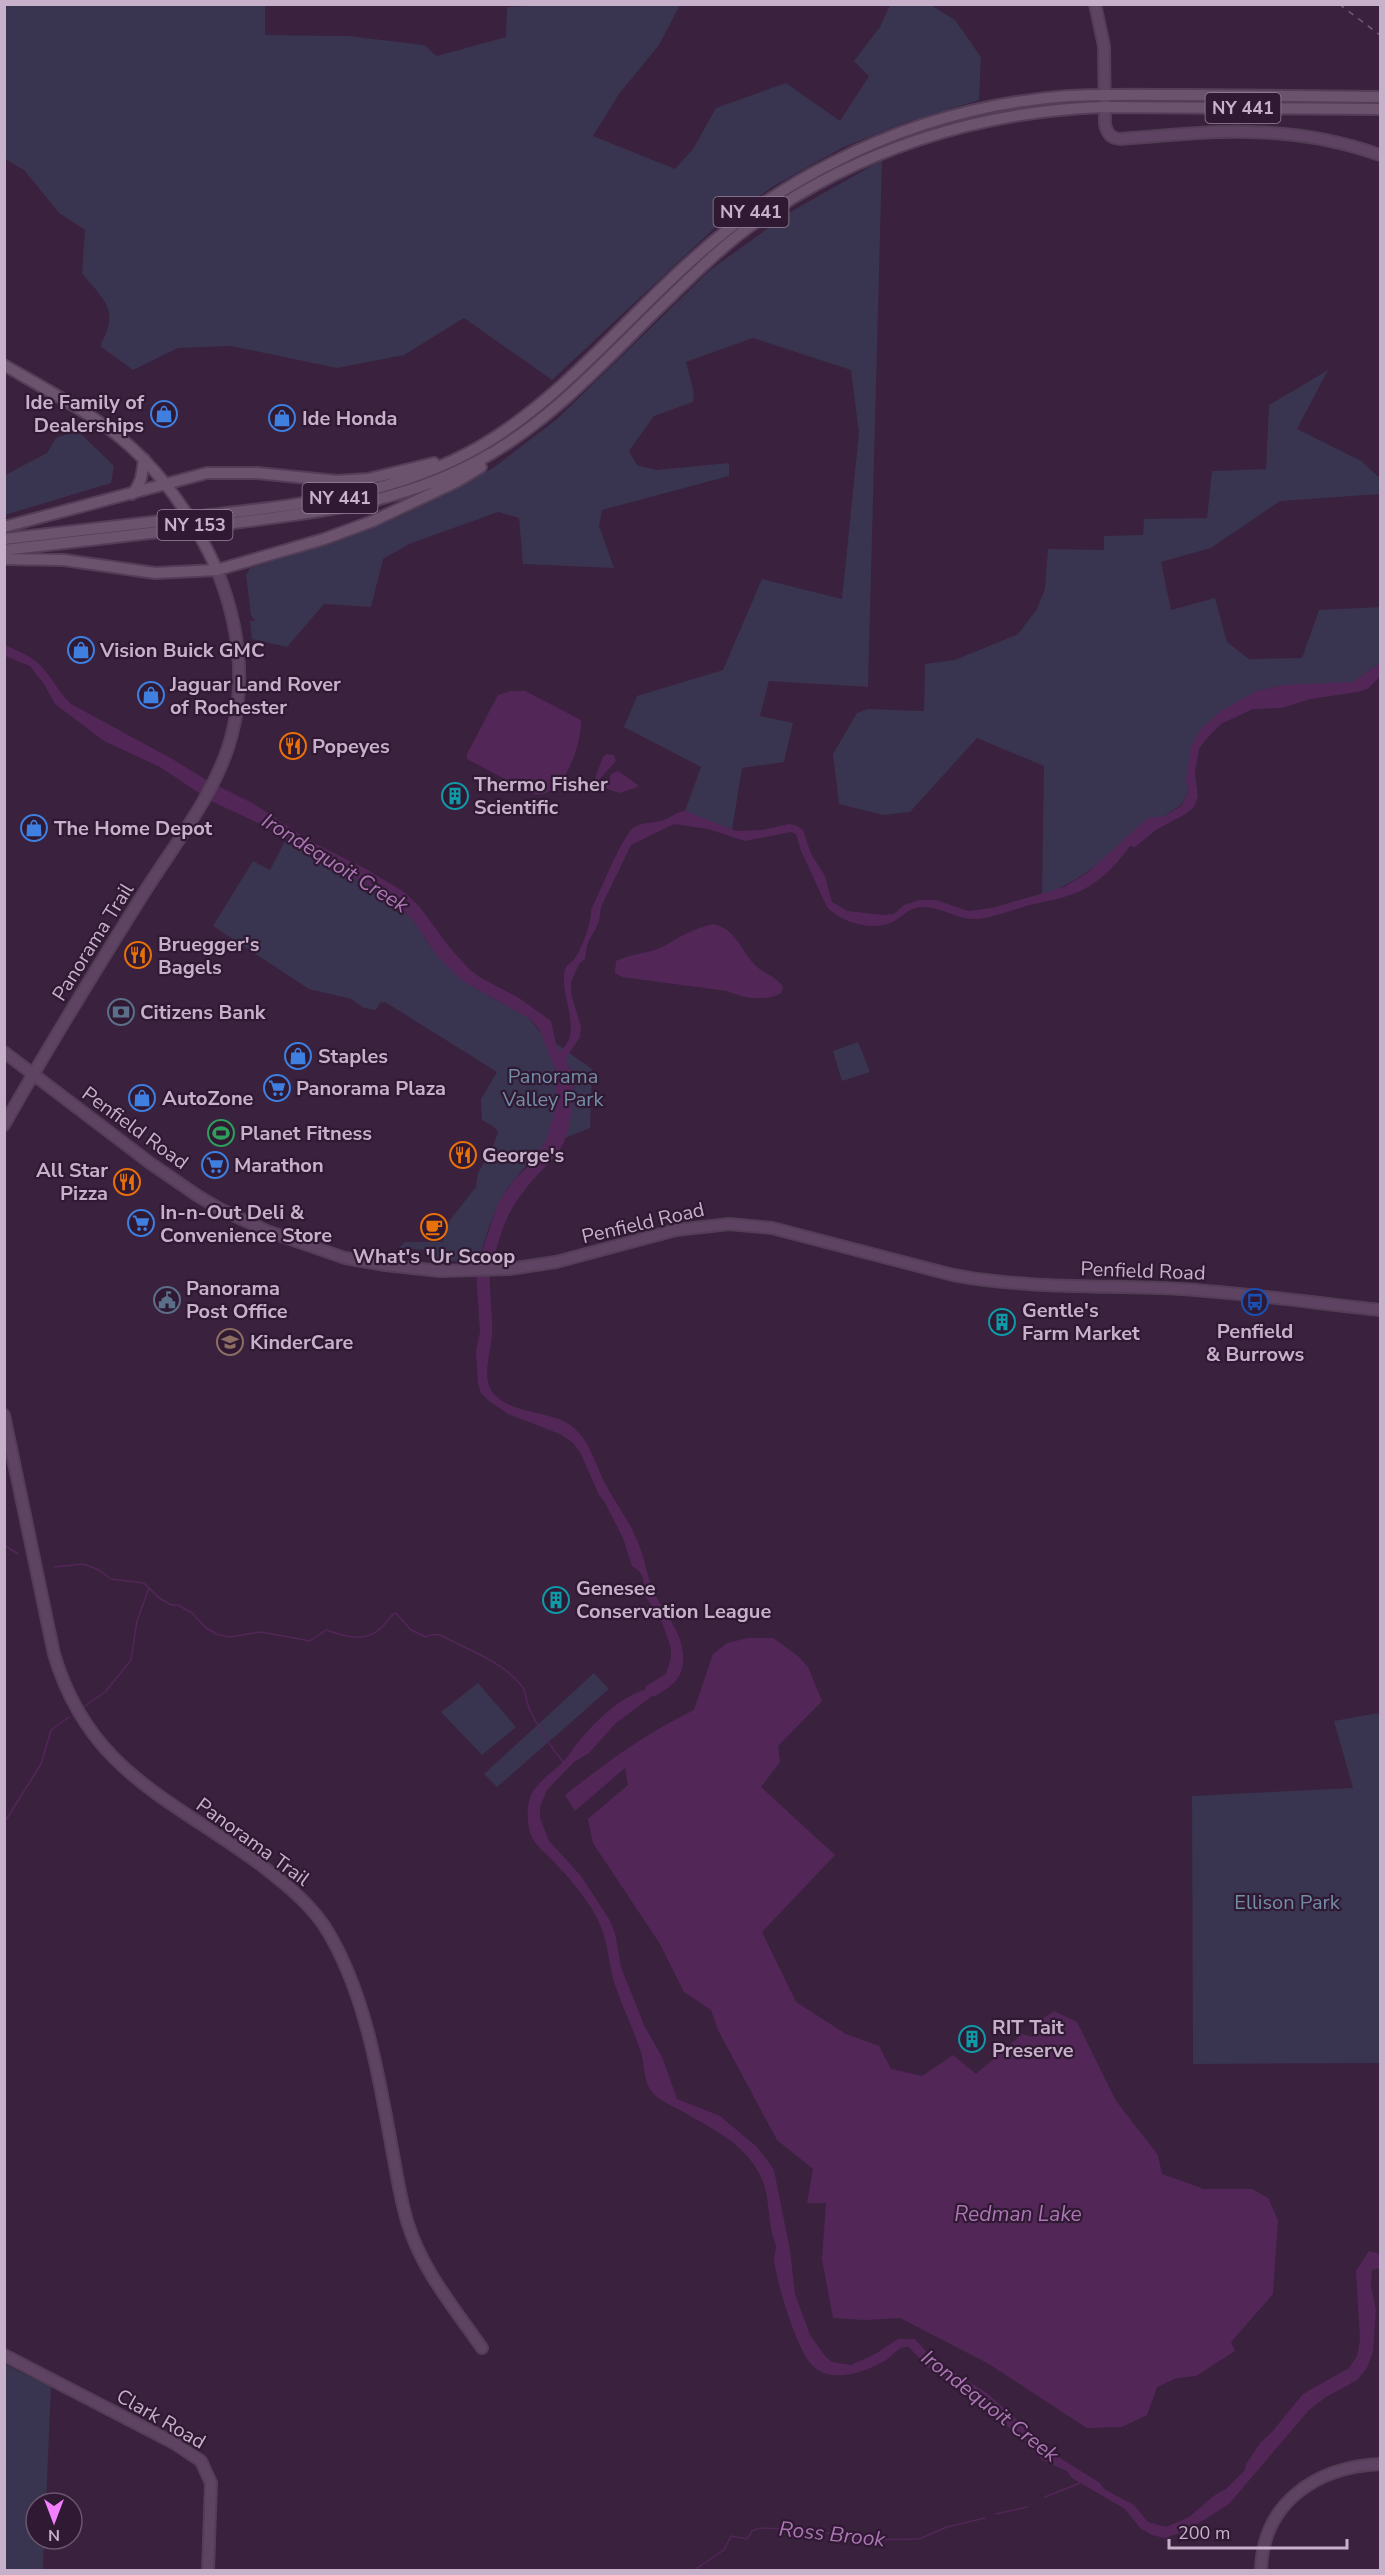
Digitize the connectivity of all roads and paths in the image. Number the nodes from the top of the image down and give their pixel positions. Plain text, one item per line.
1 (1095, 4) edge
2 (1380, 97) edge
3 (1105, 101) junction
4 (1380, 109) edge
5 (1380, 155) edge
6 (4, 365) edge
7 (542, 419) junction
8 (463, 456) junction
9 (144, 459) junction
10 (165, 484) junction
11 (132, 494) junction
12 (4, 527) edge
13 (4, 539) edge
14 (4, 550) edge
15 (4, 559) edge
16 (217, 570) junction
17 (4, 1052) edge
18 (33, 1075) junction
19 (4, 1125) edge
20 (1380, 1310) edge
21 (4, 1415) edge
22 (482, 2348) dead end
23 (4, 2355) edge
24 (1380, 2464) edge
25 (208, 2571) edge
26 (1261, 2571) edge

1 - 3 main road
2 - 3 main road, NY 441
3 - 4 main road, NY 441
3 - 5 main road
3 - 7 main road, NY 441
3 - 8 main road, NY 441
6 - 9 main road, NY 153
7 - 14 main road, NY 441, bridge
7 - 16 main road
8 - 10 main road
8 - 13 main road, NY 441, bridge
9 - 10 main road, NY 153
9 - 11 main road
10 - 11 main road
10 - 16 main road, NY 153
11 - 12 main road
15 - 16 main road
16 - 18 main road, Panorama Trail
17 - 18 main road, Penfield Road
18 - 19 main road, Panorama Trail
18 - 20 main road, Penfield Road
21 - 22 main road, Panorama Trail
23 - 25 main road, Clark Road
24 - 26 main road

